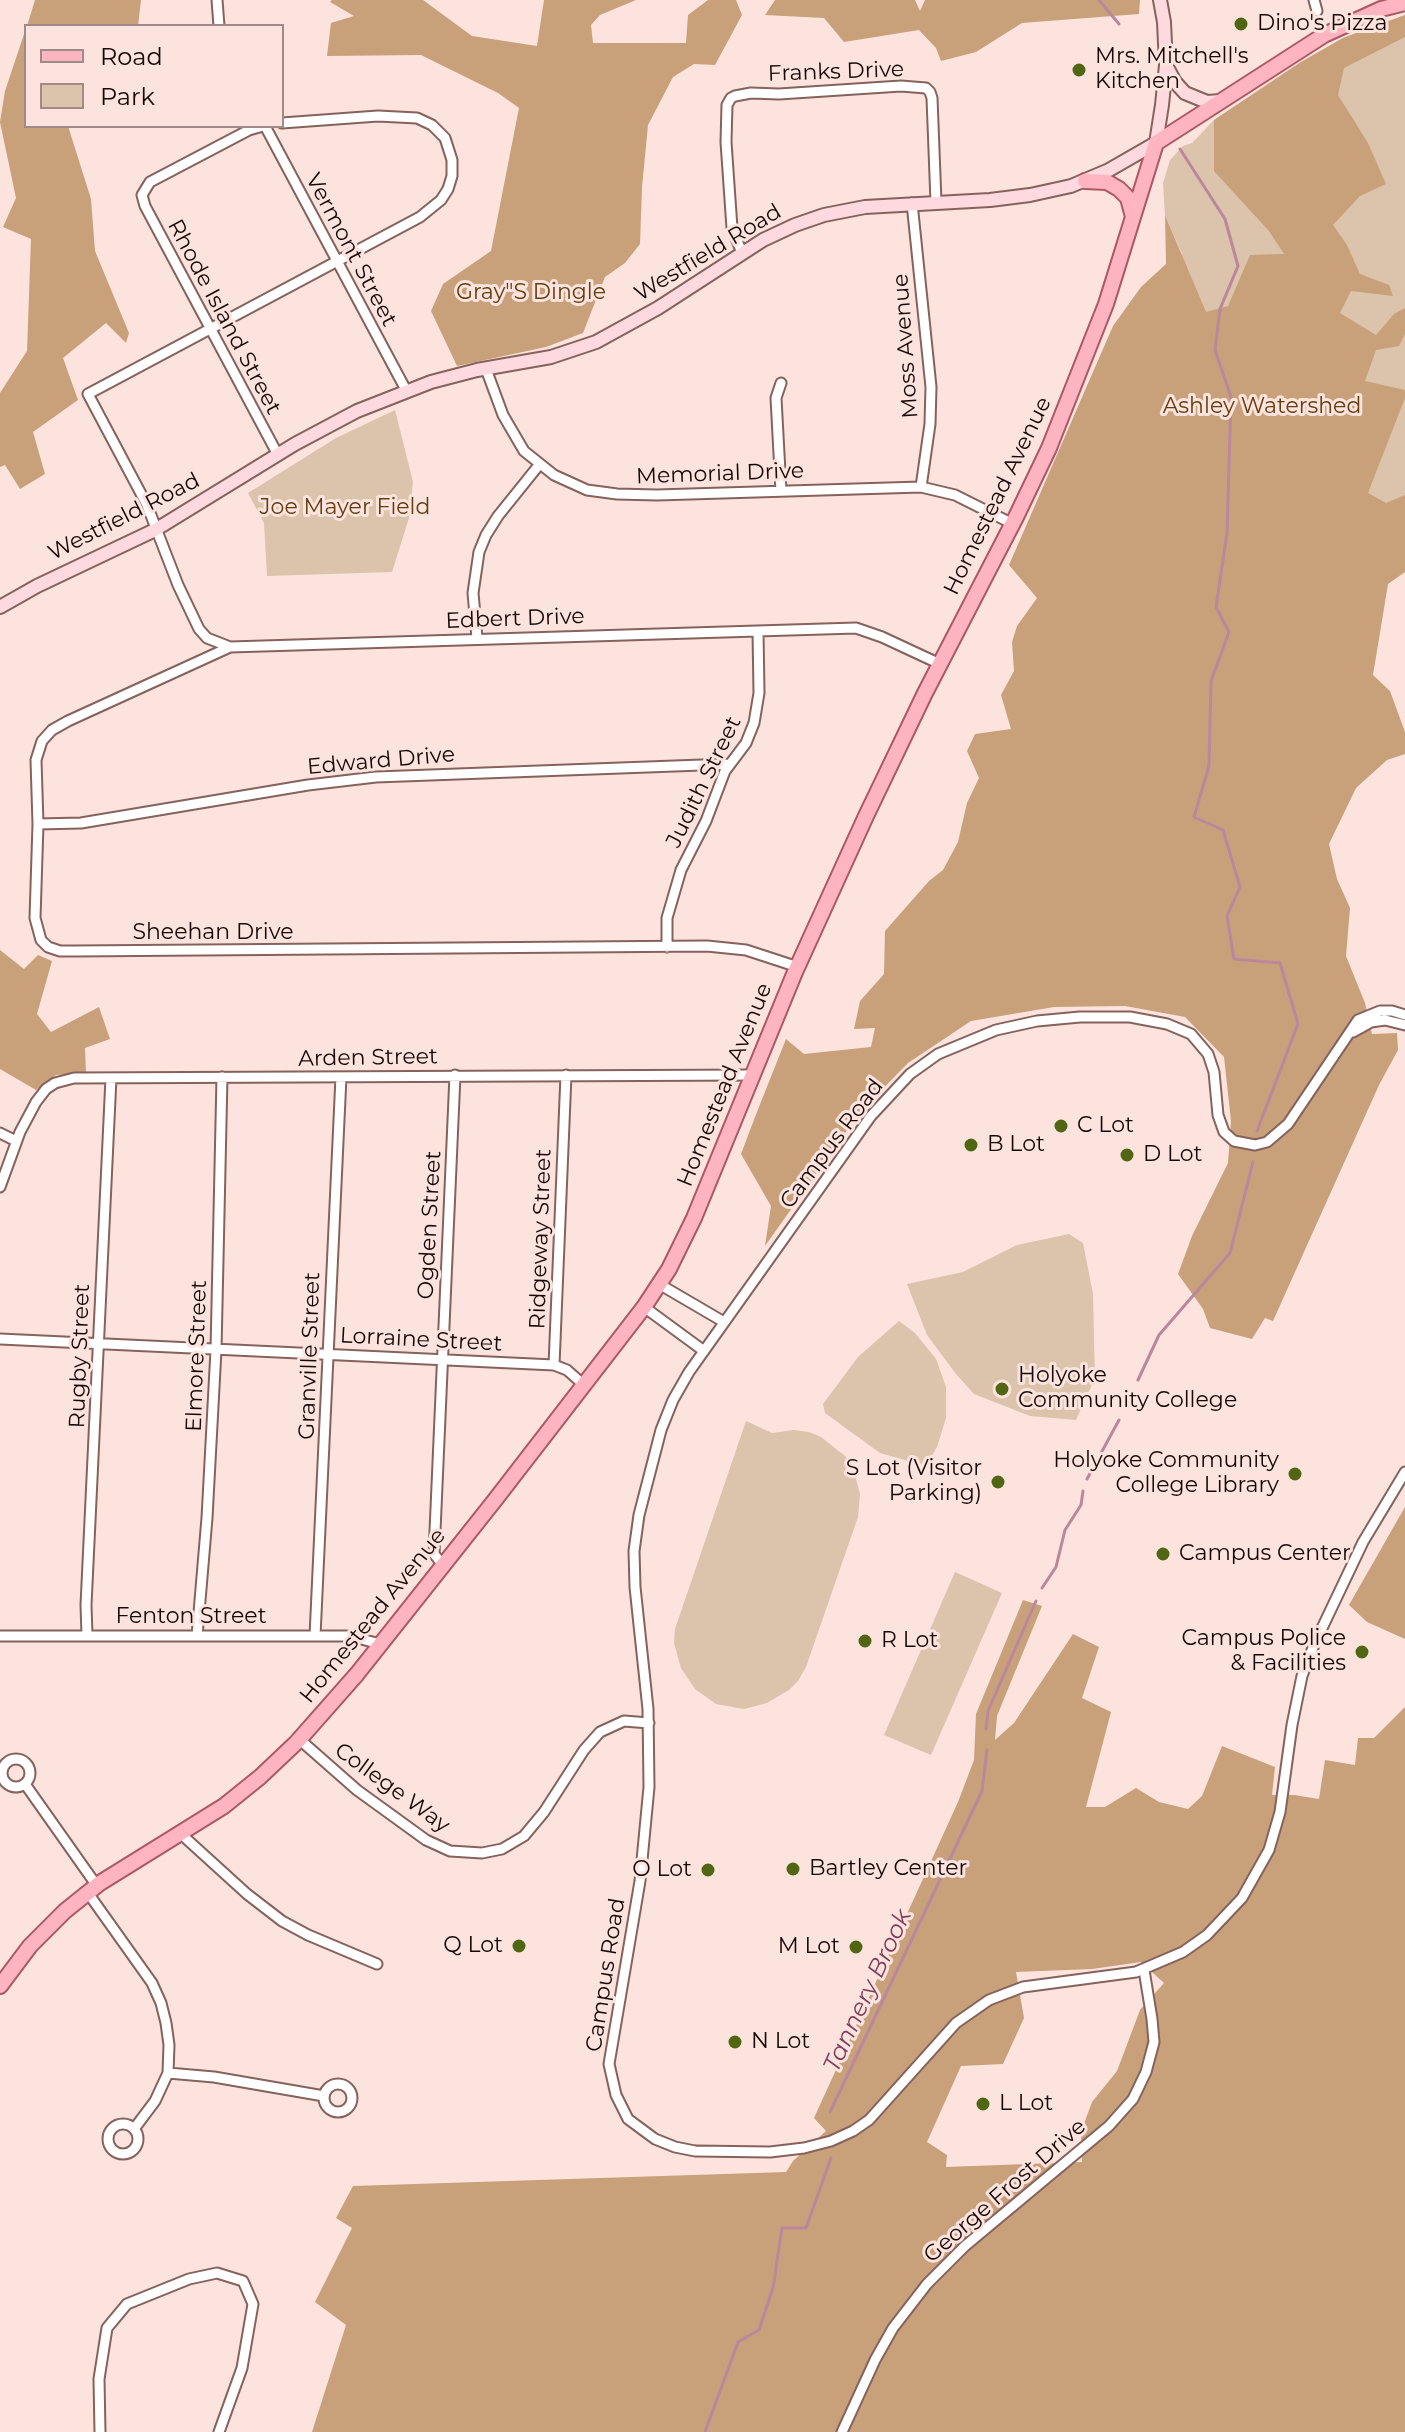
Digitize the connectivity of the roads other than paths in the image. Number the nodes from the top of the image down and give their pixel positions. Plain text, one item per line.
1 (217, 0) edge
2 (1160, 0) edge
3 (1314, 0) edge
4 (1405, 3) edge
5 (1317, 11) dead end
6 (219, 24) edge
7 (1166, 65) junction
8 (1221, 101) junction
9 (284, 123) edge
10 (256, 128) edge
11 (265, 128) edge
12 (1156, 143) junction
13 (1085, 181) junction
14 (936, 202) junction
15 (912, 203) junction
16 (1133, 218) junction
17 (742, 253) junction
18 (338, 260) junction
19 (210, 327) junction
20 (486, 369) junction
21 (781, 383) dead end
22 (406, 390) junction
23 (278, 455) junction
24 (539, 465) junction
25 (921, 487) junction
26 (781, 491) junction
27 (1013, 524) junction
28 (155, 530) junction
29 (0, 607) edge
30 (758, 631) junction
31 (477, 638) junction
32 (230, 647) junction
33 (940, 664) junction
34 (729, 764) junction
35 (38, 824) junction
36 (667, 947) junction
37 (798, 967) junction
38 (1405, 1015) edge
39 (1405, 1025) edge
40 (1347, 1036) junction
41 (455, 1075) junction
42 (566, 1075) junction
43 (754, 1075) junction
44 (222, 1077) junction
45 (341, 1077) junction
46 (111, 1078) junction
47 (0, 1133) edge
48 (16, 1141) junction
49 (0, 1187) edge
50 (659, 1284) junction
51 (644, 1307) junction
52 (724, 1322) junction
53 (0, 1339) edge
54 (100, 1344) junction
55 (216, 1350) junction
56 (704, 1351) junction
57 (327, 1354) junction
58 (441, 1358) junction
59 (554, 1365) junction
60 (585, 1386) junction
61 (1405, 1472) edge
62 (443, 1565) junction
63 (87, 1635) junction
64 (0, 1636) edge
65 (197, 1636) junction
66 (315, 1636) junction
67 (380, 1644) junction
68 (649, 1723) junction
69 (299, 1739) junction
70 (25, 1784) dead end
71 (181, 1834) junction
72 (92, 1889) junction
73 (377, 1964) dead end
74 (1144, 1970) junction
75 (0, 1986) edge
76 (168, 2073) junction
77 (324, 2096) dead end
78 (134, 2129) dead end
79 (100, 2432) edge
80 (219, 2432) edge
81 (842, 2432) edge

1 - 6 street
2 - 7 main road, Homestead Avenue
3 - 5 street
4 - 8 main road, Westfield Road
7 - 8 main road
7 - 12 main road, Homestead Avenue
8 - 12 main road, Westfield Road
9 - 18 street
10 - 19 street, Rhode Island Street
11 - 18 street, Vermont Street
12 - 13 main road, Westfield Road
12 - 16 main road, Homestead Avenue
13 - 14 main road, Westfield Road
13 - 16 main road
14 - 15 main road, Westfield Road
14 - 17 street, Franks Drive
15 - 17 main road, Westfield Road
15 - 25 street, Moss Avenue
16 - 27 main road, Homestead Avenue
17 - 20 main road, Westfield Road
18 - 19 street
18 - 22 street, Vermont Street
19 - 23 street, Rhode Island Street
19 - 28 street
20 - 22 main road, Westfield Road
20 - 24 street, Memorial Drive
21 - 26 street
22 - 23 main road, Westfield Road
23 - 28 main road, Westfield Road
24 - 26 street, Memorial Drive
24 - 31 street
25 - 26 street, Memorial Drive
25 - 27 street, Memorial Drive
27 - 33 main road, Homestead Avenue
28 - 29 main road, Westfield Road
28 - 32 street
30 - 31 street, Edbert Drive
30 - 33 street, Edbert Drive
30 - 34 street, Judith Street
31 - 32 street, Edbert Drive
32 - 35 street, Sheehan Drive
33 - 37 main road, Homestead Avenue
34 - 35 street, Edward Drive
34 - 36 street, Judith Street
35 - 36 street, Sheehan Drive
36 - 37 street, Sheehan Drive
37 - 43 main road, Homestead Avenue
38 - 40 street, Campus Road
39 - 40 street
40 - 52 street, Campus Road
41 - 42 street, Arden Street
41 - 45 street, Arden Street
41 - 58 street, Ogden Street
42 - 43 street, Arden Street
42 - 59 street, Ridgeway Street
43 - 50 main road, Homestead Avenue
44 - 45 street, Arden Street
44 - 46 street, Arden Street
44 - 55 street, Elmore Street
45 - 57 street, Granville Street
46 - 48 street, Arden Street
46 - 54 street, Rugby Street
47 - 48 street
48 - 49 street
50 - 51 main road, Homestead Avenue
50 - 52 street
51 - 56 street
51 - 60 main road, Homestead Avenue
52 - 56 street, Campus Road
53 - 54 street, Lorraine Street
54 - 55 street, Lorraine Street
54 - 63 street, Rugby Street
55 - 57 street, Lorraine Street
55 - 65 street, Elmore Street
56 - 68 street, Campus Road
57 - 58 street, Lorraine Street
57 - 66 street, Granville Street
58 - 59 street, Lorraine Street
58 - 62 street, Ogden Street
59 - 60 street
60 - 62 main road, Homestead Avenue
61 - 74 street, Campus Road
62 - 67 main road, Homestead Avenue
63 - 64 street, Fenton Street
63 - 65 street, Fenton Street
65 - 66 street, Fenton Street
66 - 67 street, Fenton Street
67 - 69 main road, Homestead Avenue
68 - 69 street, College Way
68 - 74 street, Campus Road
69 - 71 main road, Homestead Avenue
70 - 72 street
71 - 72 main road, Homestead Avenue
71 - 73 street
72 - 75 main road, Homestead Avenue
72 - 76 street
74 - 81 street, George Frost Drive
76 - 77 street
76 - 78 street
79 - 80 street

